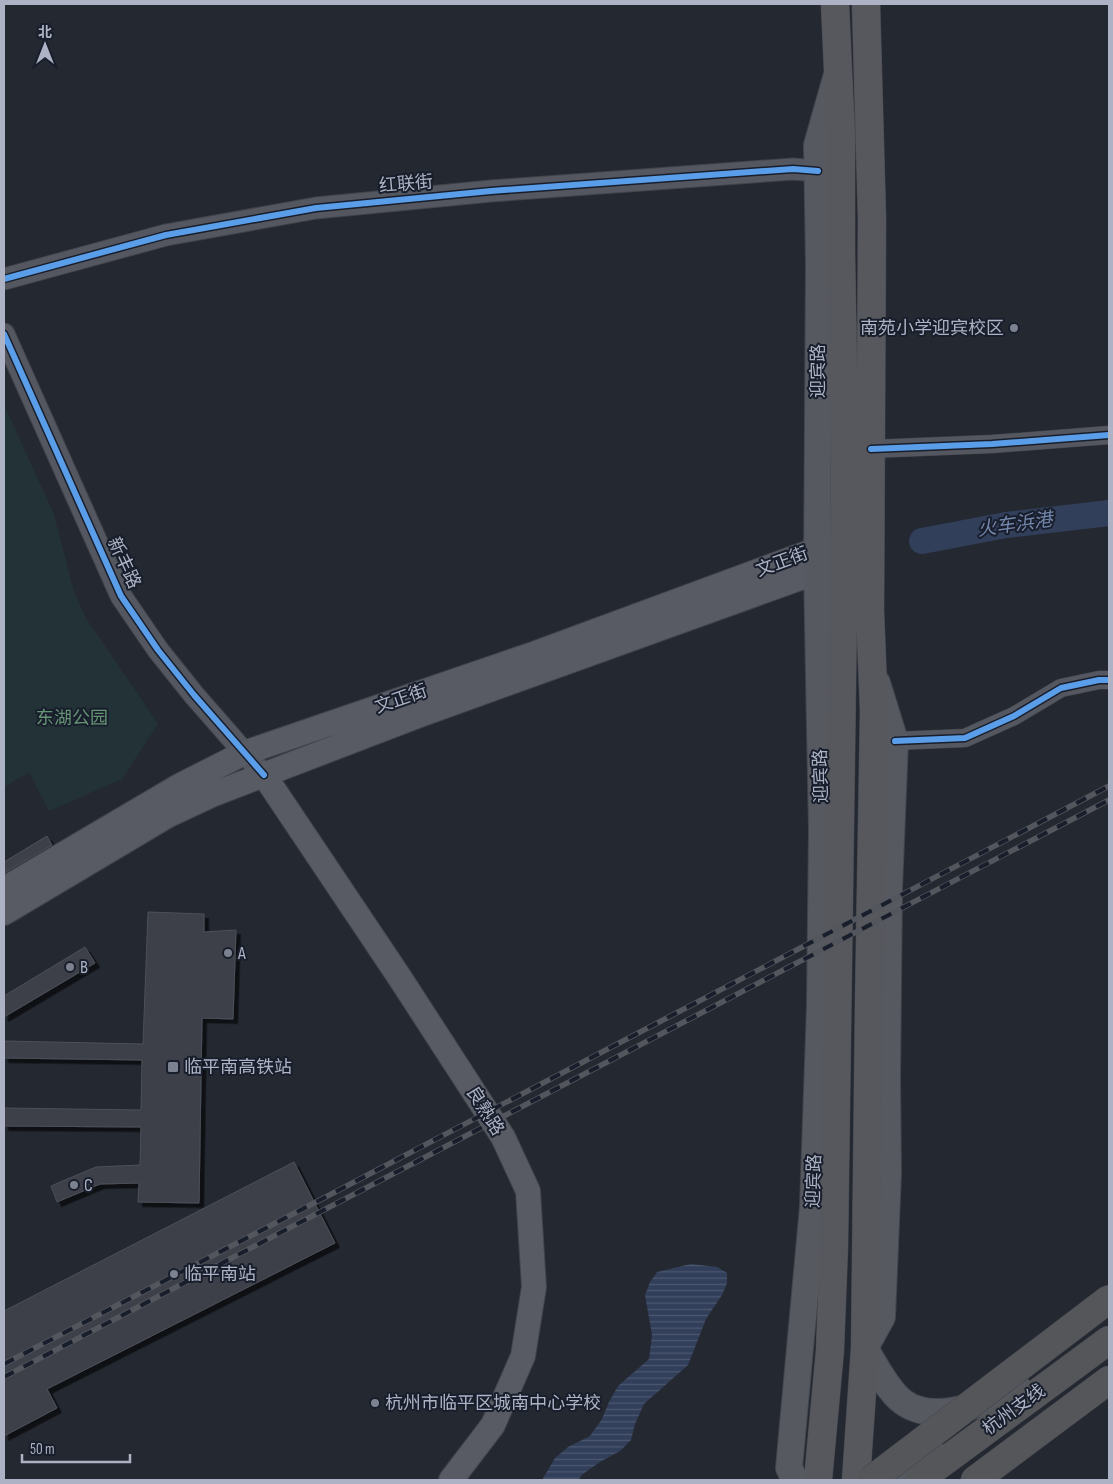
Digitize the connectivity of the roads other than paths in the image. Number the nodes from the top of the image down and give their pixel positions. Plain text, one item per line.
1 (834, 4) edge
2 (866, 4) edge
3 (838, 72) junction
4 (818, 171) junction
5 (4, 279) edge
6 (4, 334) edge
7 (1109, 435) edge
8 (871, 449) junction
9 (817, 560) junction
10 (872, 668) junction
11 (1109, 680) edge
12 (895, 741) junction
13 (244, 753) junction
14 (264, 775) junction
15 (4, 889) edge
16 (4, 913) edge
17 (1109, 1299) edge
18 (1109, 1324) edge
19 (1109, 1340) edge
20 (866, 1348) junction
21 (1109, 1380) edge
22 (1020, 1390) junction
23 (1109, 1395) edge
24 (1109, 1403) edge
25 (450, 1480) edge
26 (795, 1480) edge
27 (818, 1480) edge
28 (856, 1480) edge
29 (871, 1480) edge
30 (899, 1480) edge
31 (919, 1480) edge
32 (975, 1480) edge
33 (993, 1480) edge

1 - 3 highway, 迎宾路
2 - 8 highway
3 - 4 main road, 迎宾路
3 - 27 highway, 迎宾路
4 - 5 street, 红联街
4 - 9 main road, 迎宾路
6 - 13 street, 新丰路
7 - 8 street
8 - 10 highway
9 - 13 main road, 文正街
9 - 14 main road, 文正街
9 - 26 main road, 迎宾路
10 - 12 main road
10 - 20 highway
11 - 12 street
12 - 20 main road
13 - 14 street, 新丰路
13 - 15 main road, 文正街
14 - 16 main road, 文正街
14 - 25 main road, 良熟路
17 - 29 highway, bridge
18 - 22 main road
19 - 31 highway, 杭州支线
20 - 22 main road
20 - 28 highway
21 - 32 highway, 杭州支线
22 - 30 main road
23 - 33 main road
24 - 33 highway

